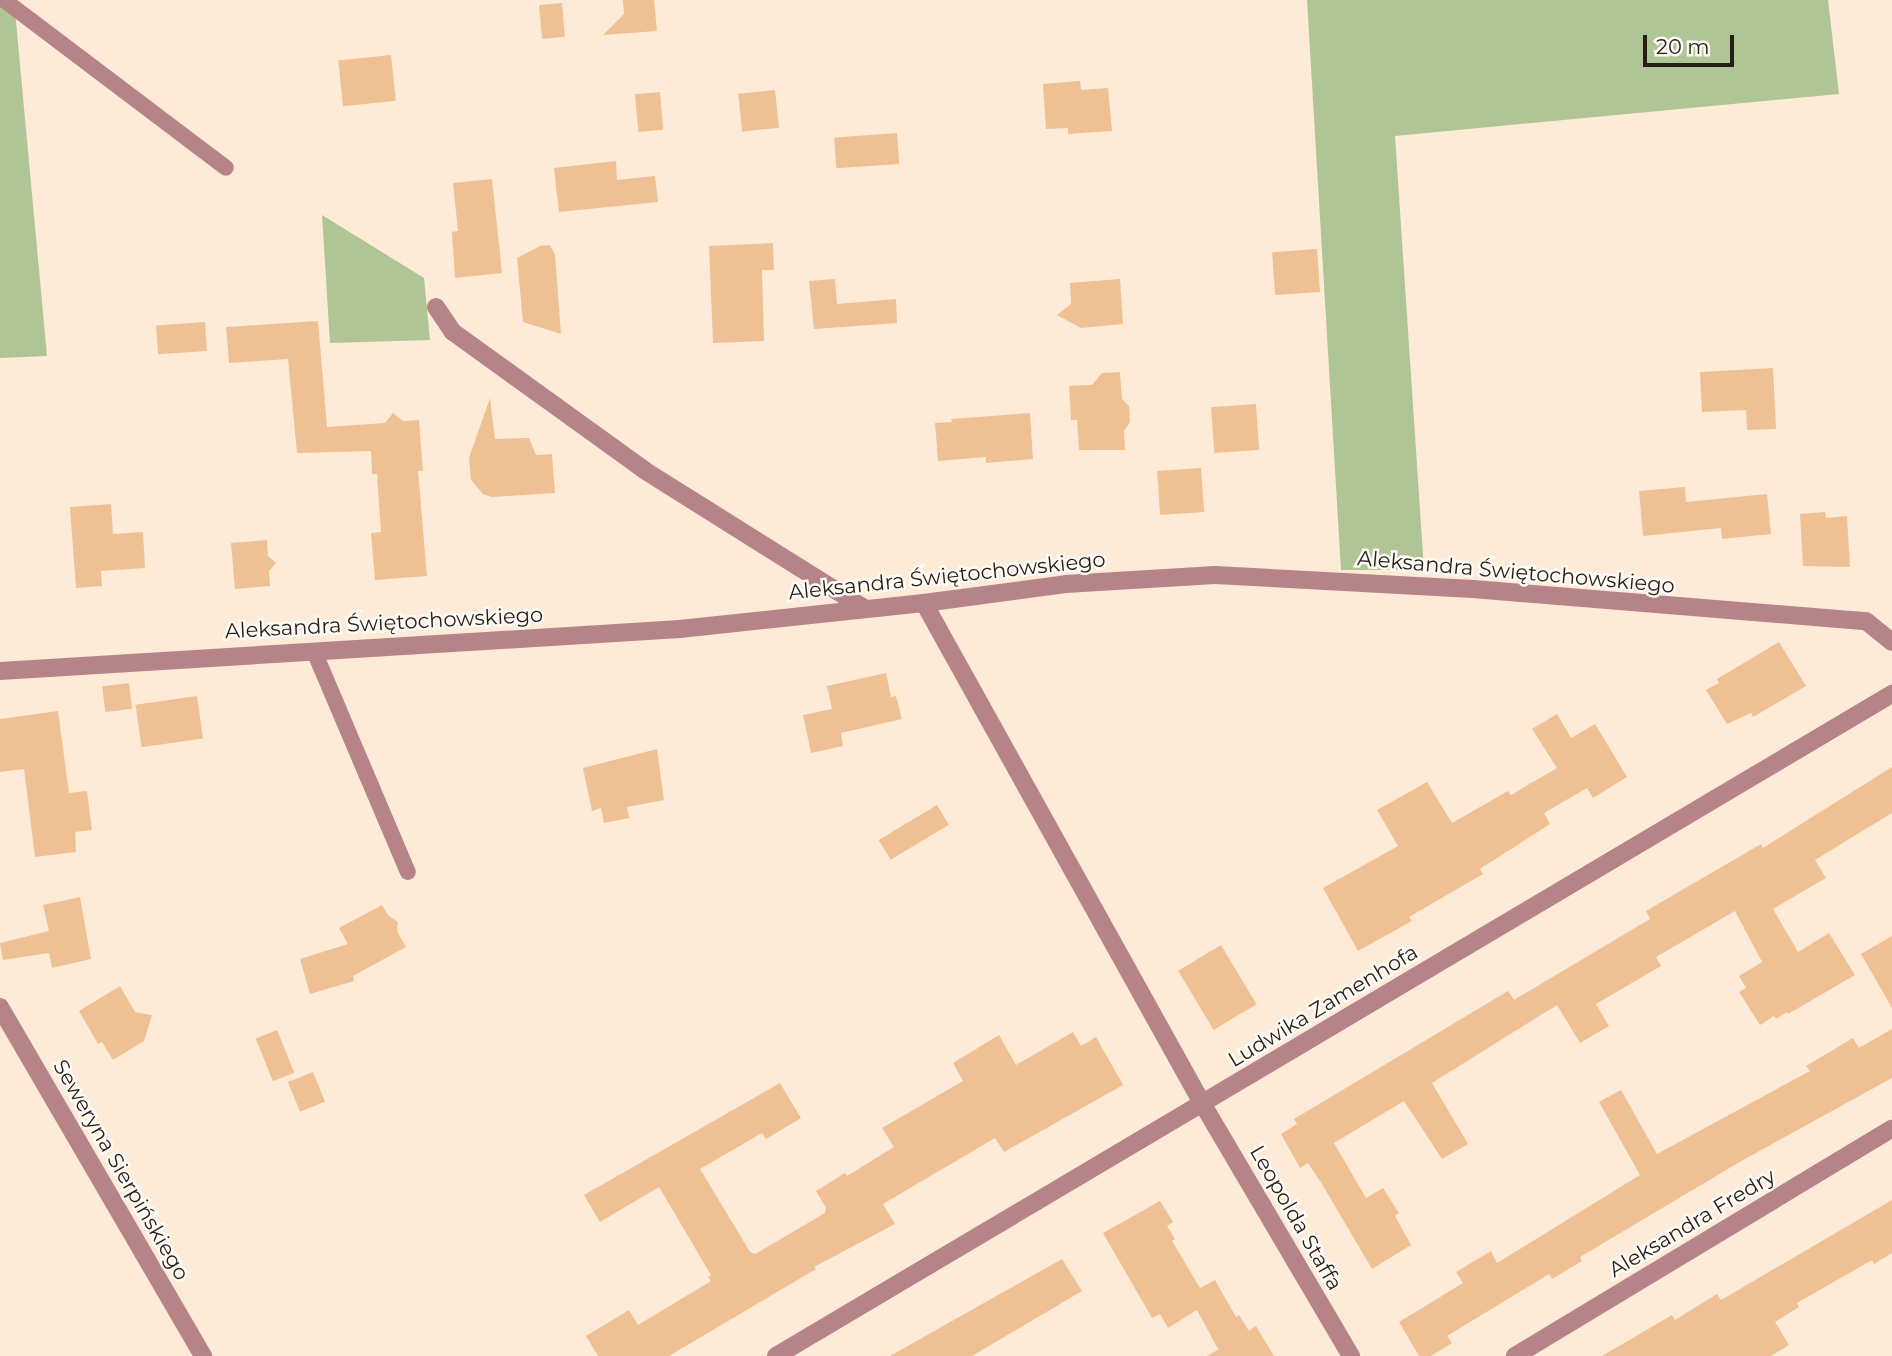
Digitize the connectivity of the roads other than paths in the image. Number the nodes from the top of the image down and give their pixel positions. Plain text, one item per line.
1 (4, 0) edge
2 (226, 168) dead end
3 (436, 307) dead end
4 (924, 603) junction
5 (864, 608) junction
6 (1892, 642) edge
7 (314, 650) junction
8 (0, 671) edge
9 (1892, 694) edge
10 (408, 872) dead end
11 (0, 1007) edge
12 (1202, 1103) junction
13 (1892, 1129) edge
14 (204, 1356) edge
15 (776, 1356) edge
16 (1351, 1356) edge
17 (1515, 1356) edge

1 - 2 lane
3 - 5 street
4 - 5 street, Aleksandra Świętochowskiego
4 - 6 street, Aleksandra Świętochowskiego
4 - 12 street, Leopolda Staffa
5 - 7 street, Aleksandra Świętochowskiego
7 - 8 street, Aleksandra Świętochowskiego
7 - 10 lane
9 - 12 street, Ludwika Zamenhofa
11 - 14 street, Seweryna Sierpińskiego
12 - 15 street, Ludwika Zamenhofa
12 - 16 street, Leopolda Staffa
13 - 17 street, Aleksandra Fredry

